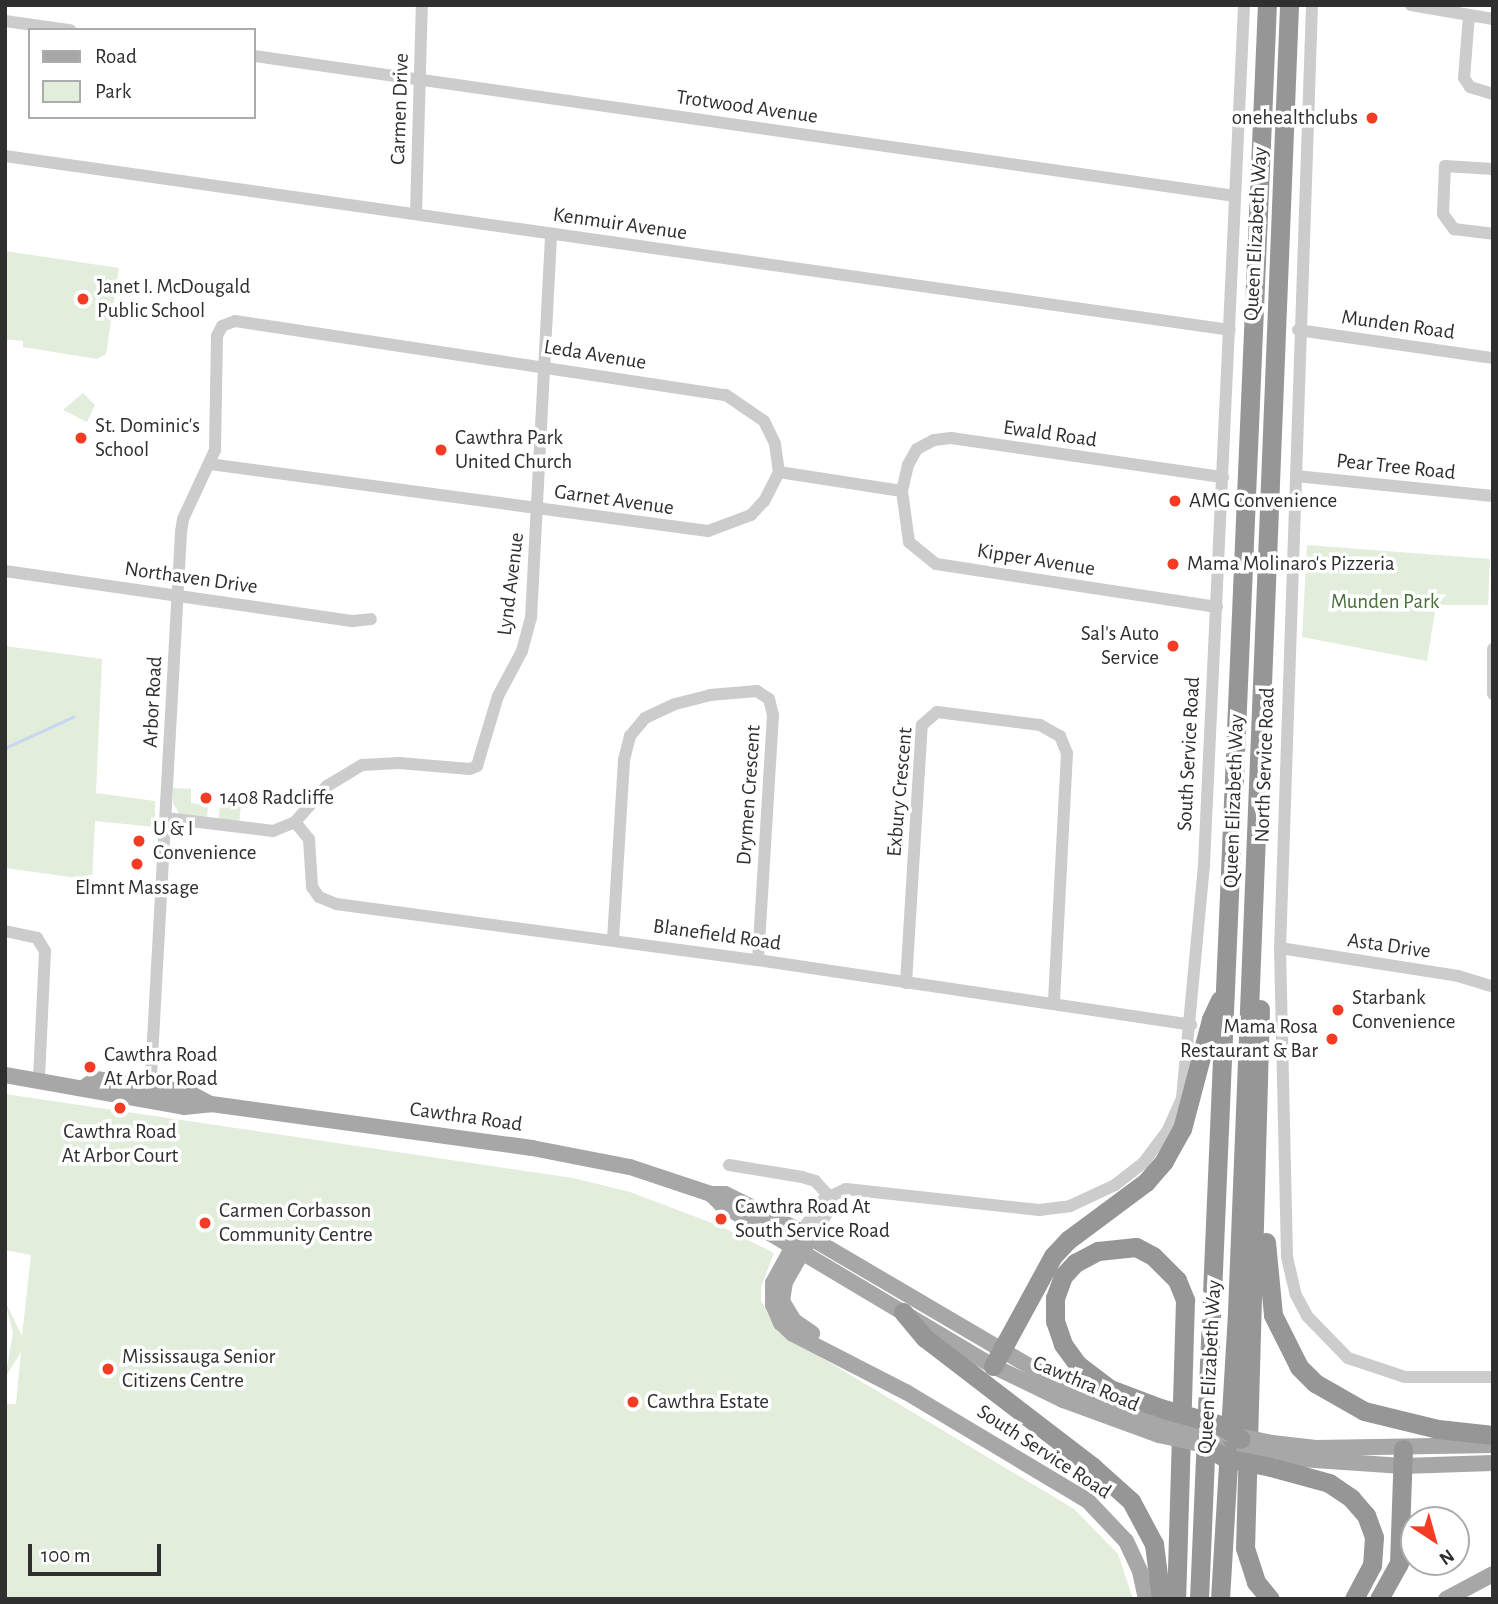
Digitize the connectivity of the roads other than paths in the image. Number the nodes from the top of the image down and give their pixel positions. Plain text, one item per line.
1 (422, 5) edge
2 (1244, 5) edge
3 (1267, 5) edge
4 (1289, 5) edge
5 (1312, 5) edge
6 (1411, 5) edge
7 (1469, 15) junction
8 (1493, 19) edge
9 (5, 21) edge
10 (56, 28) edge
11 (256, 56) edge
12 (421, 79) junction
13 (1493, 94) edge
14 (5, 156) edge
15 (1493, 169) edge
16 (1235, 196) junction
17 (416, 214) junction
18 (551, 234) junction
19 (1493, 234) edge
20 (235, 321) joint
21 (1230, 330) junction
22 (1298, 330) junction
23 (1493, 358) edge
24 (546, 367) junction
25 (210, 464) junction
26 (779, 472) junction
27 (1296, 476) junction
28 (1223, 477) junction
29 (902, 491) junction
30 (1493, 496) edge
31 (540, 508) junction
32 (5, 571) edge
33 (178, 594) junction
34 (1217, 607) junction
35 (371, 619) dead end
36 (1493, 649) edge
37 (1493, 695) edge
38 (166, 818) junction
39 (295, 822) junction
40 (1255, 860) junction
41 (5, 932) edge
42 (613, 940) junction
43 (1280, 948) junction
44 (758, 960) junction
45 (906, 983) junction
46 (1493, 987) edge
47 (1224, 992) junction
48 (1054, 1003) junction
49 (1191, 1026) junction
50 (5, 1075) edge
51 (39, 1080) junction
52 (150, 1094) junction
53 (1259, 1153) junction
54 (729, 1165) dead end
55 (830, 1197) junction
56 (802, 1242) junction
57 (903, 1311) junction
58 (997, 1359) junction
59 (1493, 1377) edge
60 (1159, 1421) junction
61 (1493, 1434) edge
62 (1241, 1438) joint
63 (1493, 1445) edge
64 (1206, 1446) joint
65 (1271, 1456) junction
66 (1403, 1458) junction
67 (1493, 1463) edge
68 (1493, 1574) edge
69 (1451, 1598) edge
70 (1146, 1599) edge
71 (1161, 1599) edge
72 (1176, 1599) edge
73 (1199, 1599) edge
74 (1220, 1599) edge
75 (1270, 1599) edge
76 (1354, 1599) edge
77 (1379, 1599) edge

1 - 12 street, Carmen Drive
2 - 16 street, South Service Road
3 - 47 highway, Queen Elizabeth Way
4 - 40 highway, Queen Elizabeth Way
5 - 22 street, North Service Road
6 - 7 street
7 - 8 street
7 - 13 street
9 - 10 street
11 - 12 street, Trotwood Avenue
12 - 16 street, Trotwood Avenue
12 - 17 street, Carmen Drive
14 - 17 street, Kenmuir Avenue
15 - 19 street
16 - 21 street, South Service Road
17 - 18 street, Kenmuir Avenue
18 - 21 street, Kenmuir Avenue
18 - 24 street, Lynd Avenue
20 - 24 street, Leda Avenue
20 - 25 street, Arbor Road
21 - 28 street, South Service Road
22 - 23 street, Munden Road
22 - 27 street, North Service Road
24 - 26 street, Leda Avenue
24 - 31 street, Lynd Avenue
25 - 31 street, Garnet Avenue
25 - 33 street, Arbor Road
26 - 29 street
26 - 31 street, Garnet Avenue
27 - 30 street, Pear Tree Road
27 - 43 street, North Service Road
28 - 29 street, Ewald Road
28 - 34 street, South Service Road
29 - 34 street, Kipper Avenue
31 - 39 street, Lynd Avenue
32 - 33 street, Northaven Drive
33 - 35 street, Northaven Drive
33 - 38 street, Arbor Road
34 - 49 street, South Service Road
36 - 37 street
38 - 39 street
38 - 52 street, Arbor Road
39 - 42 street, Blanefield Road
40 - 53 highway
40 - 74 highway, Queen Elizabeth Way
41 - 51 street
42 - 44 street, Blanefield Road
42 - 44 street, Drymen Crescent
43 - 46 street, Asta Drive
43 - 59 street, North Service Road
44 - 45 street, Blanefield Road
45 - 48 street, Blanefield Road
45 - 48 street, Exbury Crescent
47 - 58 highway
47 - 73 highway, Queen Elizabeth Way
48 - 49 street, Blanefield Road
49 - 55 street, South Service Road
50 - 51 main road, Cawthra Road
51 - 52 main road, Cawthra Road
52 - 56 main road, Cawthra Road
53 - 61 highway
53 - 75 highway
54 - 55 street
55 - 56 street, South Service Road
56 - 57 main road, Cawthra Road
56 - 58 main road, Cawthra Road
56 - 70 main road, South Service Road
57 - 58 main road, Cawthra Road
57 - 71 highway
58 - 60 main road, Cawthra Road
60 - 62 highway, bridge
60 - 64 main road, Cawthra Road, bridge
60 - 72 highway
62 - 65 main road, bridge
63 - 66 main road
64 - 65 highway, bridge
65 - 66 main road
65 - 76 highway
66 - 67 main road
66 - 77 highway
68 - 69 main road

